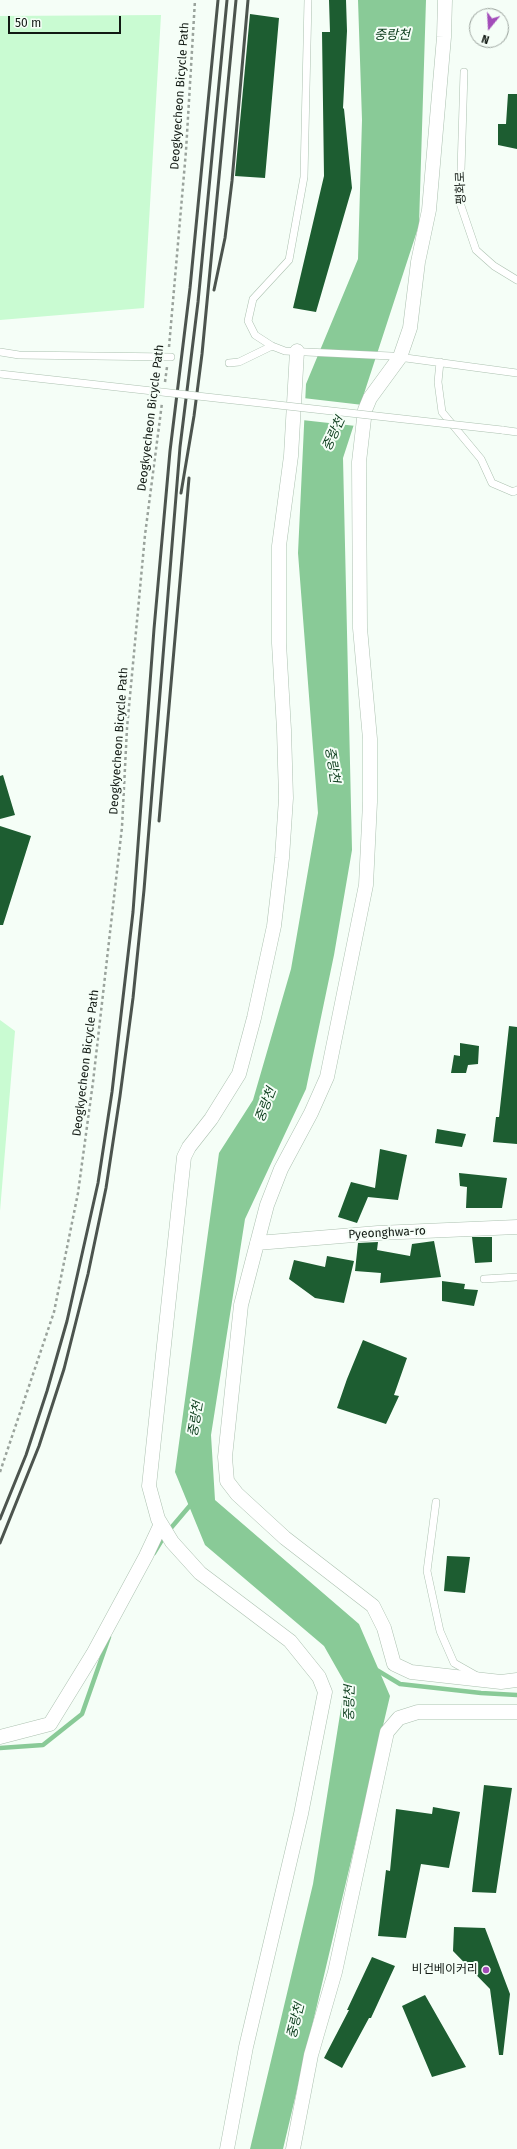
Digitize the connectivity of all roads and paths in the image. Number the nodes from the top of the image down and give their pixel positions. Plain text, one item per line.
1 (195, 0) edge
2 (308, 0) edge
3 (445, 0) edge
4 (464, 72) dead end
5 (517, 280) edge
6 (272, 346) junction
7 (301, 351) junction
8 (0, 352) edge
9 (395, 356) junction
10 (170, 357) junction
11 (440, 362) junction
12 (229, 364) dead end
13 (517, 373) edge
14 (0, 374) edge
15 (165, 384) dead end
16 (163, 399) dead end
17 (517, 432) edge
18 (517, 490) edge
19 (517, 1227) edge
20 (256, 1243) junction
21 (517, 1277) edge
22 (484, 1279) dead end
23 (0, 1472) edge
24 (436, 1502) dead end
25 (162, 1527) junction
26 (484, 1680) junction
27 (517, 1680) edge
28 (517, 1712) edge
29 (0, 1737) edge
30 (227, 2149) edge
31 (293, 2149) edge

1 - 10 path, Deogkyecheon Bicycle Path
2 - 6 lane
3 - 9 street
4 - 5 lane, 평화로
6 - 7 lane
6 - 12 lane
7 - 9 lane
7 - 25 street
8 - 10 lane
9 - 11 lane
9 - 20 street
10 - 15 path, Deogkyecheon Bicycle Path
11 - 13 lane
11 - 18 lane
14 - 17 lane, bridge
16 - 23 path, Deogkyecheon Bicycle Path
19 - 20 street, Pyeonghwa-ro
20 - 26 street
21 - 22 lane
24 - 26 lane
25 - 29 street
25 - 30 street
26 - 27 street
28 - 31 street

